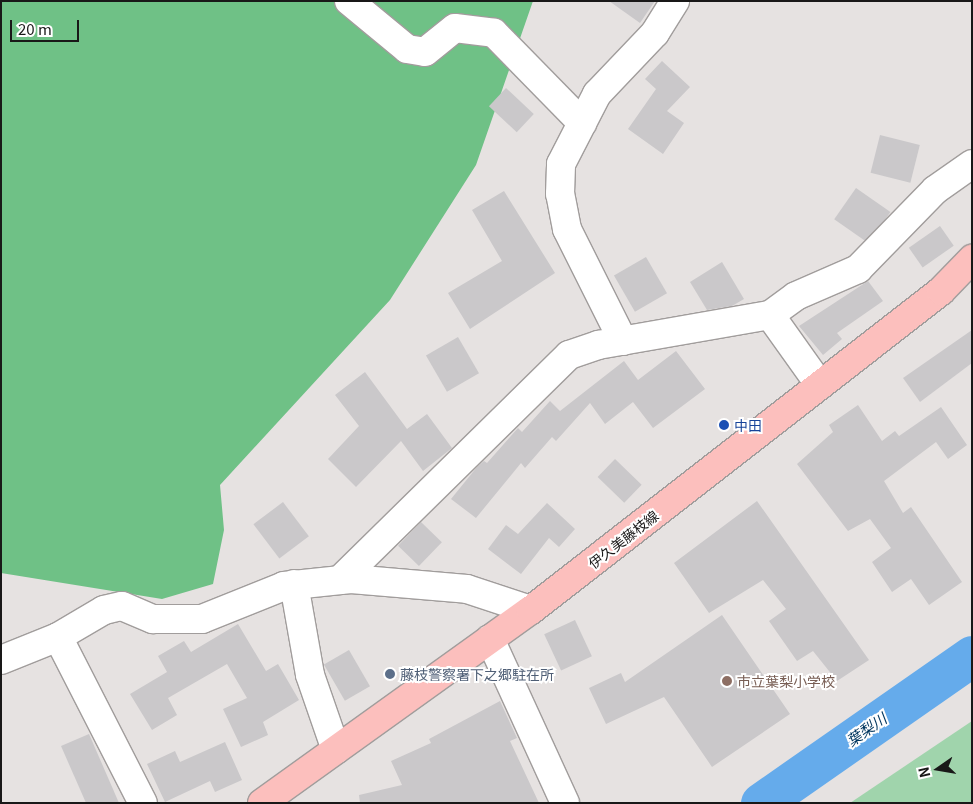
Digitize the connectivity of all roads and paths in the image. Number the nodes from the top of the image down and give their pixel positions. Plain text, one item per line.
1 (349, 1) edge
2 (675, 1) edge
3 (582, 123) junction
4 (972, 164) edge
5 (972, 260) edge
6 (770, 315) junction
7 (623, 341) junction
8 (820, 385) junction
9 (340, 580) junction
10 (294, 584) junction
11 (531, 610) junction
12 (58, 637) junction
13 (490, 639) junction
14 (1, 660) edge
15 (336, 750) junction
16 (143, 803) edge
17 (262, 803) edge
18 (566, 803) edge

1 - 3 street
2 - 3 street
3 - 7 street
4 - 6 street
5 - 8 main road, 伊久美藤枝線
6 - 7 street
6 - 8 street
7 - 9 street
8 - 11 main road, 伊久美藤枝線
9 - 10 street
9 - 11 street
10 - 12 street
10 - 15 street
11 - 13 main road, 伊久美藤枝線
12 - 14 street
12 - 16 street
13 - 15 main road, 伊久美藤枝線
13 - 18 street
15 - 17 main road, 伊久美藤枝線

